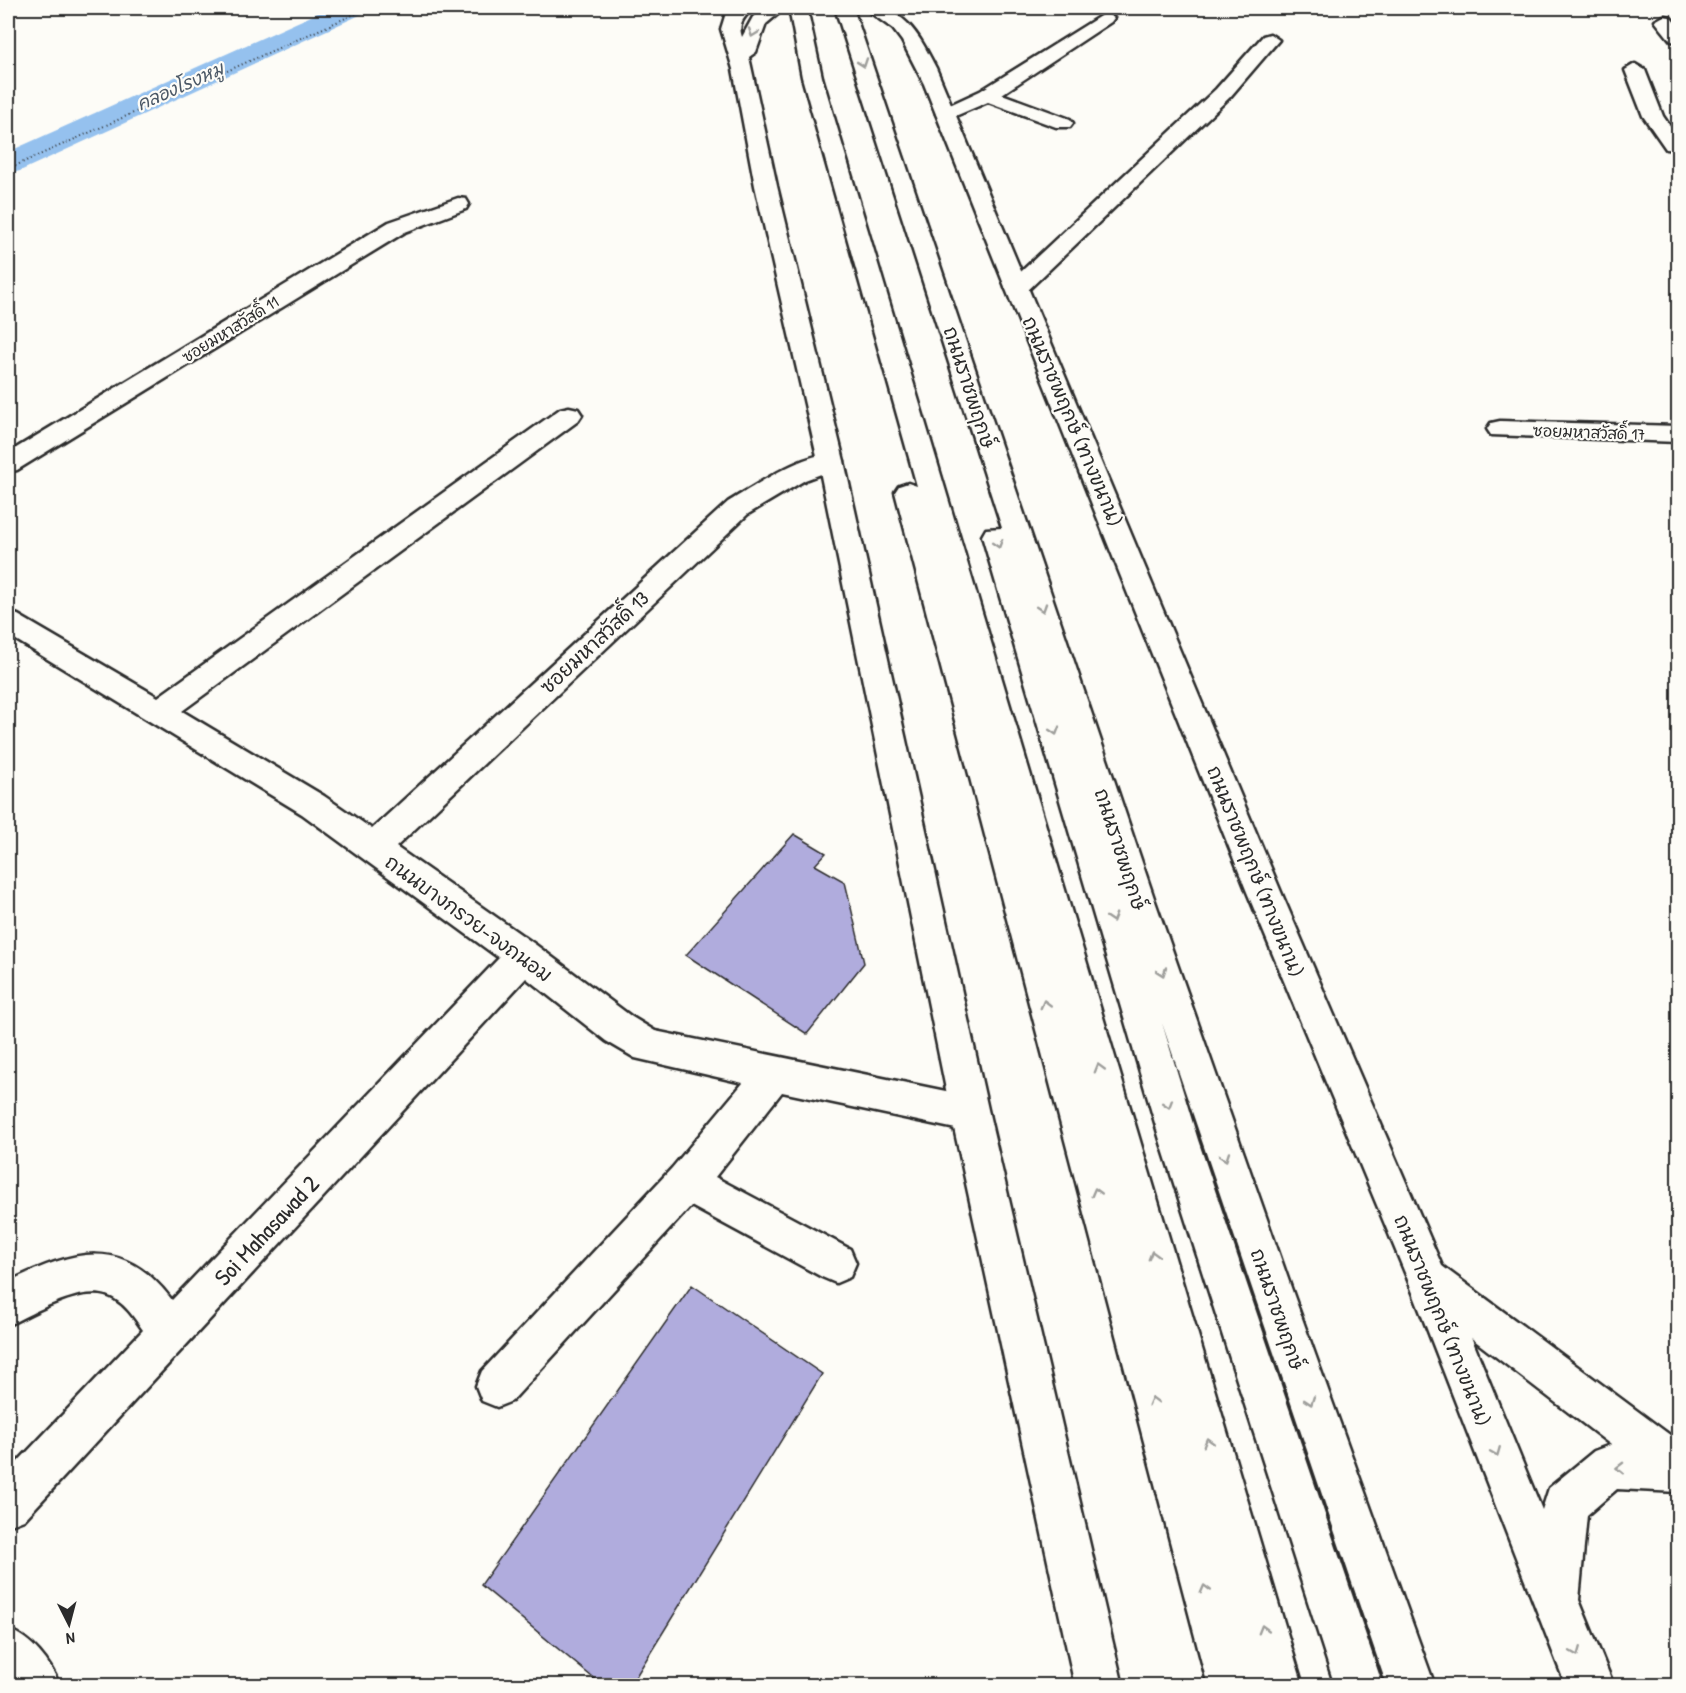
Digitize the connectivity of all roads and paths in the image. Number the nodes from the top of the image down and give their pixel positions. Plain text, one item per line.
1 (368, 8) edge
2 (743, 8) edge
3 (776, 8) edge
4 (785, 8) edge
5 (798, 8) edge
6 (831, 8) edge
7 (844, 8) edge
8 (873, 8) edge
9 (901, 8) edge
10 (1105, 18) dead end
11 (1664, 21) dead end
12 (1678, 37) edge
13 (1270, 40) dead end
14 (921, 57) junction
15 (742, 69) junction
16 (1635, 69) dead end
17 (987, 95) junction
18 (946, 114) junction
19 (1063, 123) dead end
20 (1677, 147) edge
21 (8, 169) edge
22 (458, 204) dead end
23 (1017, 288) junction
24 (569, 415) dead end
25 (1500, 429) dead end
26 (1678, 434) edge
27 (831, 461) junction
28 (8, 464) edge
29 (8, 622) edge
30 (159, 712) junction
31 (373, 848) junction
32 (524, 956) junction
33 (774, 1073) junction
34 (970, 1114) junction
35 (686, 1182) junction
36 (836, 1263) dead end
37 (1428, 1280) junction
38 (8, 1304) edge
39 (171, 1332) junction
40 (497, 1386) dead end
41 (1678, 1469) edge
42 (8, 1504) edge
43 (1557, 1603) junction
44 (8, 1653) edge
45 (36, 1686) edge
46 (1099, 1686) edge
47 (1232, 1686) edge
48 (1279, 1686) edge
49 (1359, 1686) edge
50 (1411, 1686) edge
51 (1590, 1686) edge

1 - 21 path
2 - 15 main road
3 -> 15 main road
47 -> 4 main road
48 -> 5 main road
6 -> 49 main road
7 -> 50 main road, ถนนราชพฤกษ์
8 - 14 main road, ถนนราชพฤกษ์ (ทางขนาน)
9 - 14 main road, ถนนราชพฤกษ์ (ทางขนาน)
10 - 17 main road
11 - 12 main road
13 - 23 main road
14 - 18 main road, ถนนราชพฤกษ์ (ทางขนาน)
15 - 27 main road
16 - 20 main road
17 - 18 main road
17 - 19 main road
18 - 23 main road, ถนนราชพฤกษ์ (ทางขนาน)
22 - 28 main road, ซอยมหาสวัสดิ์ 11
23 - 37 main road, ถนนราชพฤกษ์ (ทางขนาน)
24 - 30 main road
25 - 26 main road, ซอยมหาสวัสดิ์ 17
27 - 31 main road, ซอยมหาสวัสดิ์ 13
27 - 34 main road
29 - 30 main road, ถนนบางกรวย-จงถนอม
30 - 31 main road, ถนนบางกรวย-จงถนอม
31 - 32 main road, ถนนบางกรวย-จงถนอม
32 - 33 main road, ถนนบางกรวย-จงถนอม
32 - 39 main road, Soi Mahasawad 2
33 - 34 main road, ถนนบางกรวย-จงถนอม
33 - 35 main road
34 - 46 main road
35 - 36 main road
35 - 40 main road
37 - 41 main road
37 -> 43 main road, ถนนราชพฤกษ์ (ทางขนาน)
38 - 39 main road
39 - 42 main road, Soi Mahasawad 2
41 -> 43 main road
43 -> 51 main road, ถนนราชพฤกษ์ (ทางขนาน)
44 - 45 main road

